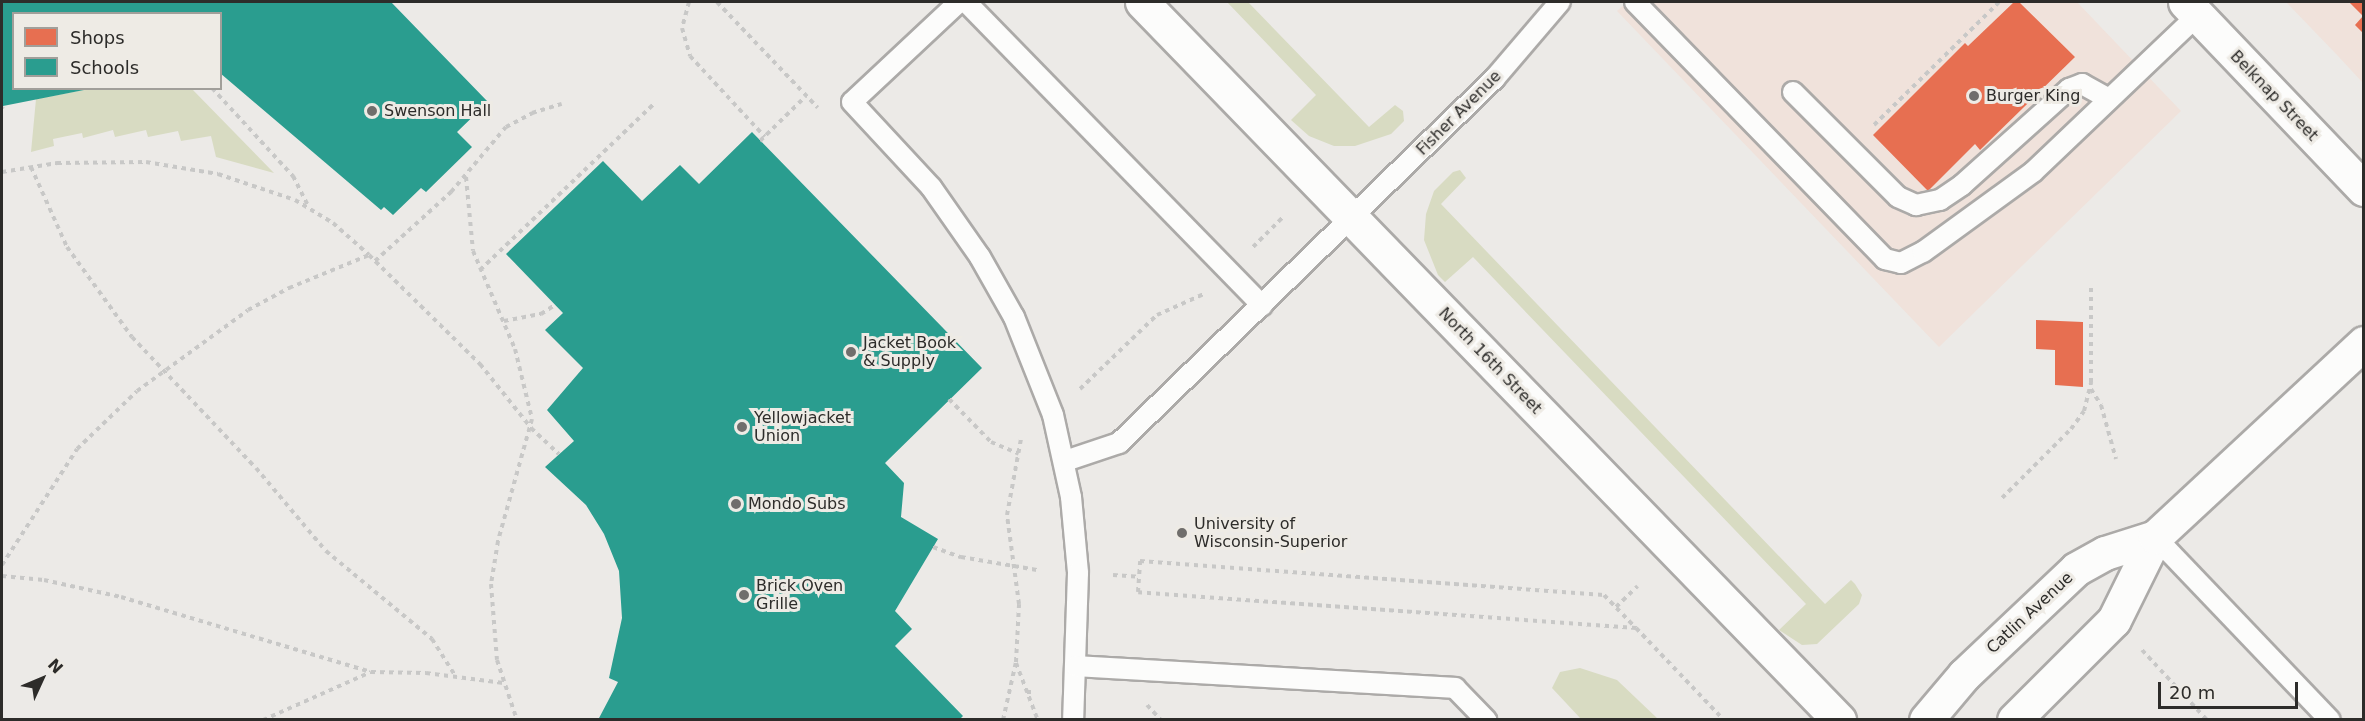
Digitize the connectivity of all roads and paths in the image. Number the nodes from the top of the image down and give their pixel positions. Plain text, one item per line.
1 (689, 2) edge
2 (717, 2) edge
3 (959, 2) edge
4 (966, 2) edge
5 (1142, 2) edge
6 (1560, 2) edge
7 (1635, 2) edge
8 (1999, 2) edge
9 (2191, 8) edge
10 (214, 90) edge
11 (1793, 92) dead end
12 (806, 96) junction
13 (2109, 99) junction
14 (562, 104) dead end
15 (654, 104) dead end
16 (822, 113) dead end
17 (765, 136) junction
18 (760, 141) dead end
19 (1850, 149) junction
20 (31, 167) junction
21 (2, 172) edge
22 (466, 177) junction
23 (2364, 189) edge
24 (308, 207) junction
25 (1283, 218) dead end
26 (1351, 219) junction
27 (1246, 254) dead end
28 (369, 255) junction
29 (375, 261) junction
30 (480, 270) junction
31 (2091, 285) dead end
32 (1209, 288) dead end
33 (555, 305) dead end
34 (1262, 305) junction
35 (504, 321) junction
36 (2364, 343) edge
37 (162, 371) junction
38 (2091, 388) junction
39 (1076, 393) dead end
40 (950, 399) dead end
41 (531, 428) junction
42 (1022, 432) dead end
43 (559, 454) dead end
44 (1019, 454) junction
45 (2116, 459) dead end
46 (1065, 461) junction
47 (2002, 498) dead end
48 (2155, 537) junction
49 (933, 547) dead end
50 (2, 565) edge
51 (1014, 567) junction
52 (1037, 570) dead end
53 (1110, 575) dead end
54 (2, 576) edge
55 (1139, 577) junction
56 (1638, 586) dead end
57 (1616, 607) junction
58 (1636, 628) junction
59 (2139, 648) dead end
60 (1016, 662) junction
61 (1076, 666) junction
62 (371, 672) junction
63 (456, 677) junction
64 (503, 683) junction
65 (1027, 692) junction
66 (1035, 692) dead end
67 (1140, 698) dead end
68 (263, 720) edge
69 (517, 720) edge
70 (1003, 720) edge
71 (1038, 720) edge
72 (1073, 720) edge
73 (1161, 720) edge
74 (1486, 720) edge
75 (1724, 720) edge
76 (1839, 720) edge
77 (1926, 720) edge
78 (2014, 720) edge
79 (2207, 720) edge
80 (2330, 720) edge

1 - 17 path
2 - 12 path
3 - 46 lane
4 - 34 lane
5 - 26 main road, North 16th Street
6 - 26 lane, Fisher Avenue
7 - 13 lane
8 - 19 path
9 - 13 lane
9 - 23 main road, Belknap Street
10 - 24 path
11 - 19 lane
12 - 16 path
12 - 17 path
13 - 19 lane
14 - 22 path
15 - 30 path
17 - 18 path
20 - 21 path
20 - 24 path
20 - 37 path
22 - 29 path
22 - 30 path
24 - 28 path
25 - 27 path
26 - 34 lane, Fisher Avenue
26 - 76 main road, North 16th Street
28 - 29 path
28 - 37 path
29 - 41 path
30 - 35 path
31 - 38 path
32 - 39 path
33 - 35 path
34 - 46 lane, Fisher Avenue
35 - 41 path
36 - 48 main road, Catlin Avenue
37 - 50 path
37 - 63 path
38 - 45 path
38 - 47 path
40 - 44 path
41 - 43 path
41 - 64 path
42 - 44 path
44 - 51 path
46 - 61 lane
48 - 77 main road, Catlin Avenue
48 - 78 main road, Catlin Avenue
48 - 80 lane
49 - 51 path
51 - 52 path
51 - 60 path
53 - 55 path
54 - 62 path
55 - 57 path
55 - 58 path
56 - 57 path
57 - 58 path
58 - 75 path
59 - 79 path
60 - 65 path
60 - 70 path
61 - 72 lane
61 - 74 lane
62 - 63 path
62 - 68 path
63 - 64 path
64 - 69 path
65 - 66 path
65 - 71 path
67 - 73 path

